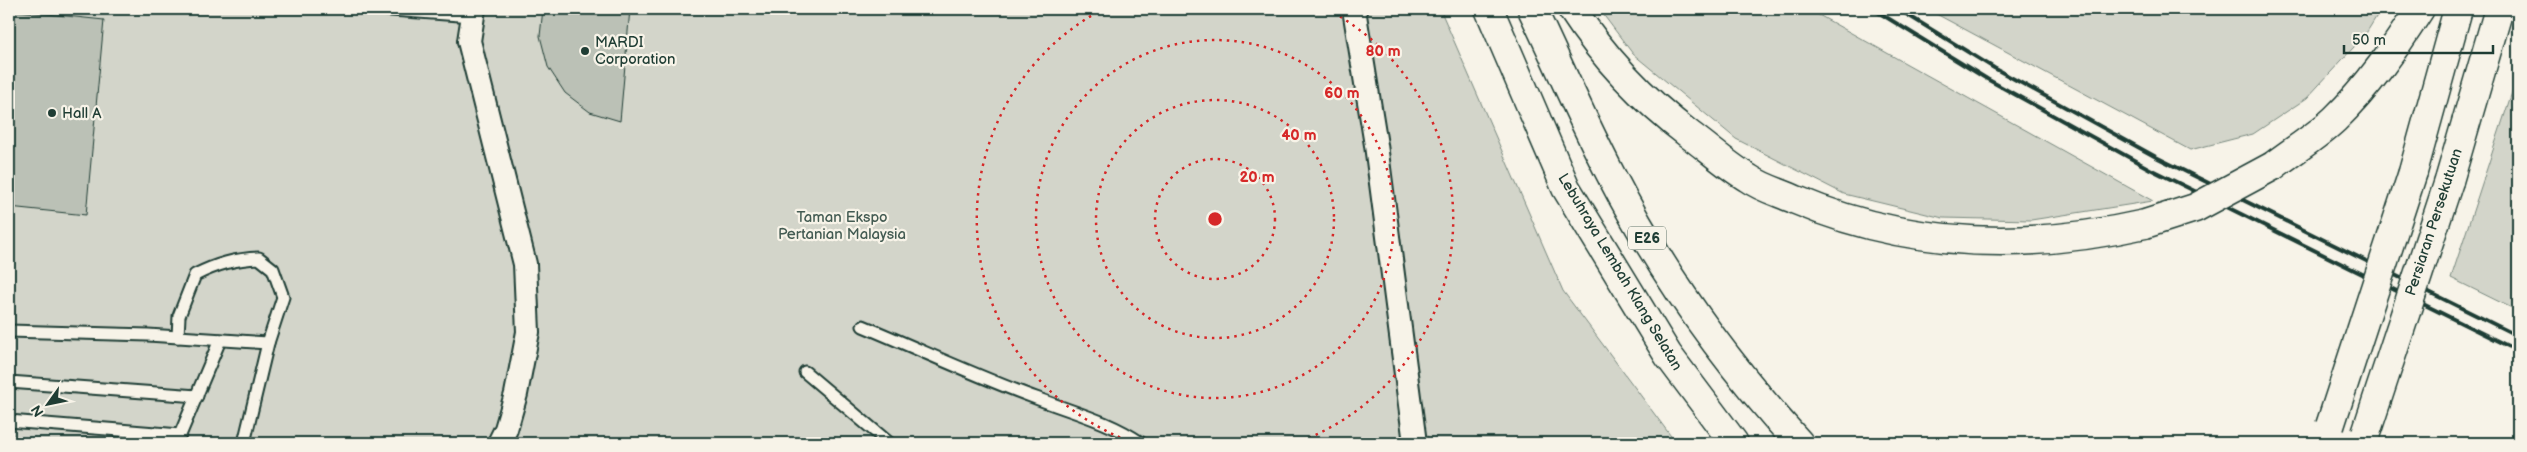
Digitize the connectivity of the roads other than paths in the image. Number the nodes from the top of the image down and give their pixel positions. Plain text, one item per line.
1 (378, 9) edge
2 (1354, 9) edge
3 (1489, 9) edge
4 (1532, 9) edge
5 (1572, 9) edge
6 (2420, 9) edge
7 (2458, 9) edge
8 (2499, 9) edge
9 (473, 13) edge
10 (863, 326) dead end
11 (9, 332) edge
12 (178, 337) junction
13 (220, 340) junction
14 (268, 343) junction
15 (805, 372) dead end
16 (9, 382) edge
17 (197, 396) junction
18 (9, 421) edge
19 (2327, 435) edge
20 (2365, 440) edge
21 (244, 443) edge
22 (499, 443) edge
23 (889, 443) edge
24 (1141, 443) edge
25 (1415, 443) edge
26 (1734, 443) edge
27 (1799, 443) edge

1 - 9 lane
2 - 25 street
3 - 26 main road, Lebuhraya Lembah Klang Selatan / E26
4 - 27 main road, E26
5 - 6 main road, bridge
7 - 19 main road, bridge
8 - 20 main road, Persiaran Persekutuan, bridge
9 - 22 street
10 - 24 lane
11 - 12 lane
12 - 13 lane
12 - 14 lane
13 - 14 lane
13 - 17 lane
14 - 21 lane
15 - 23 lane
16 - 17 lane
17 - 18 lane

